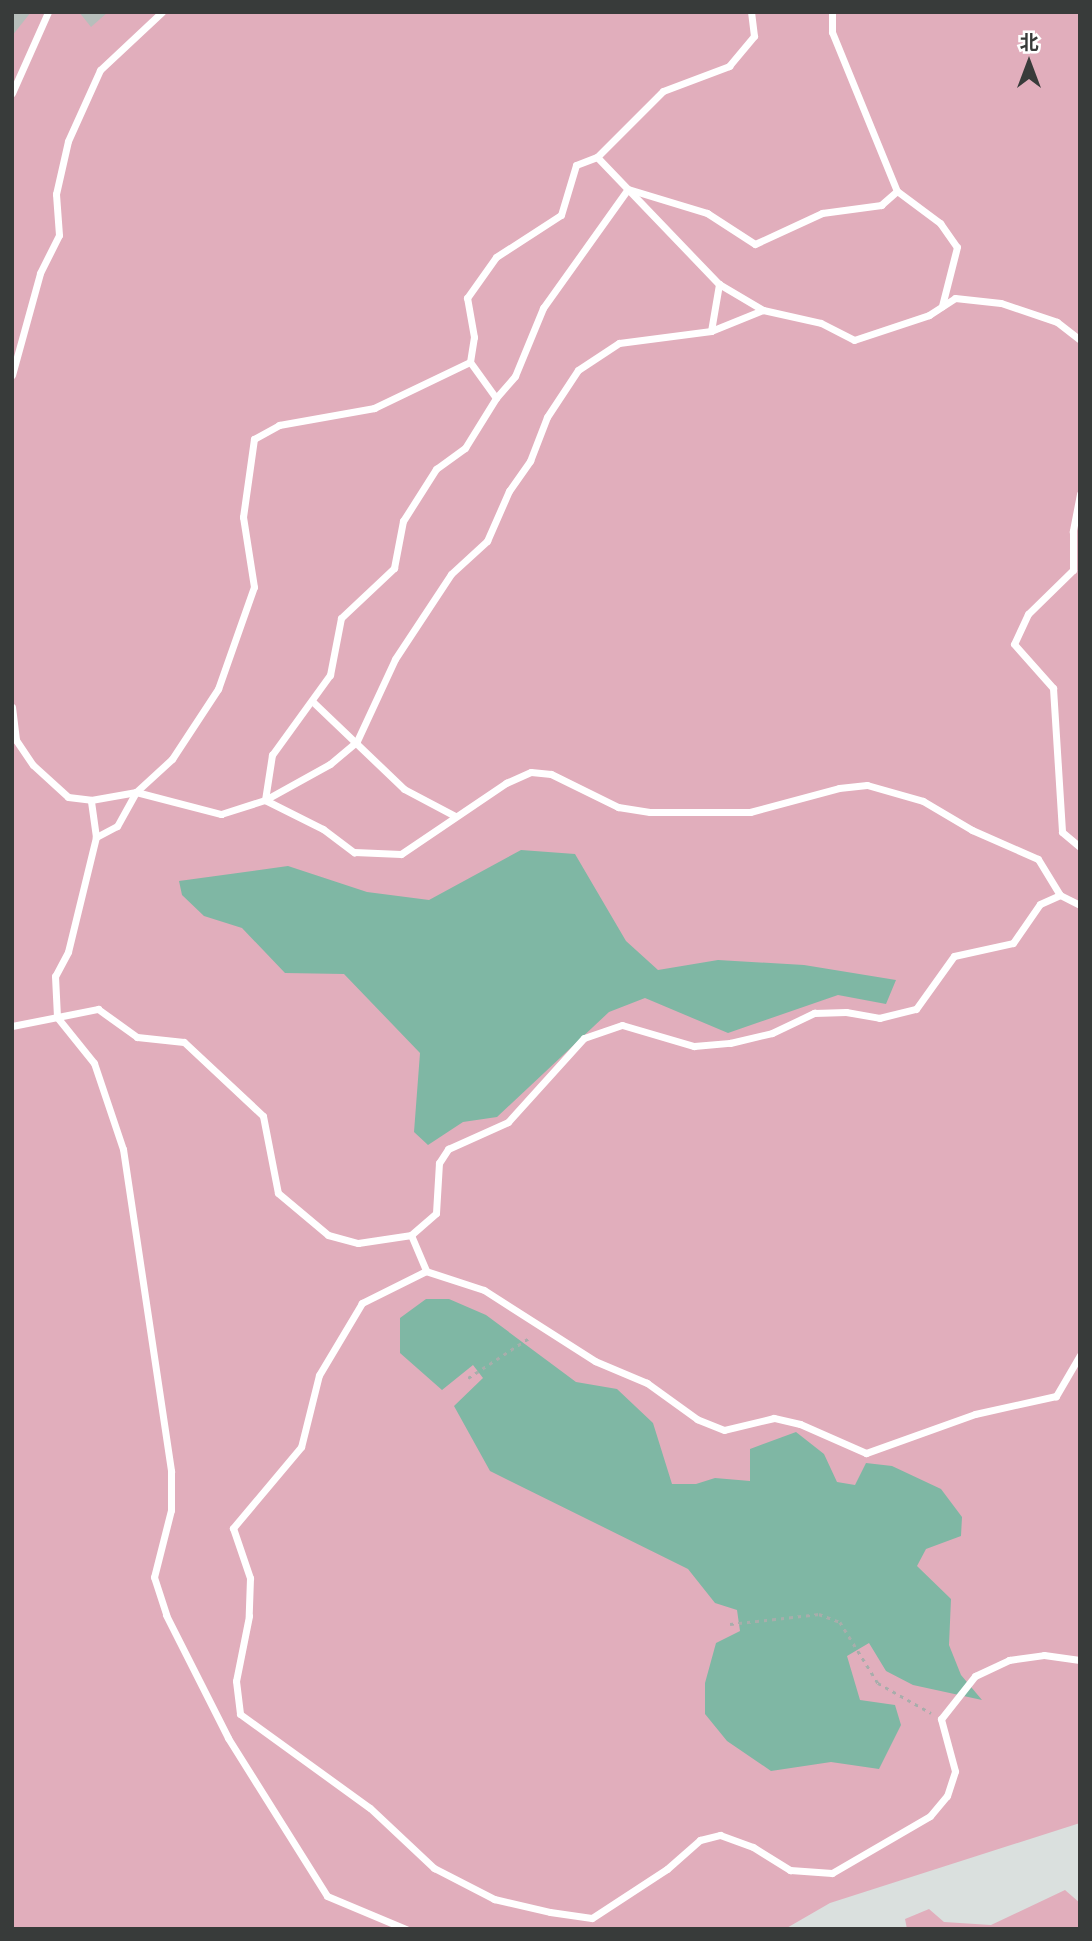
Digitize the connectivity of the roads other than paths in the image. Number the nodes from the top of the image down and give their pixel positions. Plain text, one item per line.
1 (48, 12) edge
2 (162, 12) edge
3 (751, 12) edge
4 (832, 12) edge
5 (12, 93) edge
6 (597, 157) junction
7 (628, 189) junction
8 (897, 191) junction
9 (719, 284) junction
10 (942, 306) junction
11 (763, 310) junction
12 (712, 331) junction
13 (1080, 340) edge
14 (470, 362) junction
15 (12, 375) edge
16 (496, 398) junction
17 (1080, 494) edge
18 (312, 701) junction
19 (12, 707) edge
20 (14, 741) edge
21 (357, 741) junction
22 (136, 792) junction
23 (91, 800) junction
24 (265, 800) junction
25 (455, 816) junction
26 (96, 837) junction
27 (1080, 847) edge
28 (1060, 895) junction
29 (1080, 905) edge
30 (57, 1017) junction
31 (12, 1026) edge
32 (411, 1236) junction
33 (426, 1271) junction
34 (1080, 1354) edge
35 (1080, 1660) edge
36 (406, 1929) edge

1 - 5 lane
2 - 15 lane
3 - 6 lane
4 - 8 lane
6 - 7 lane
6 - 14 lane
7 - 8 lane
7 - 9 lane
7 - 16 lane
8 - 10 lane
9 - 11 lane
9 - 12 lane
10 - 11 lane
10 - 13 lane
11 - 12 lane
12 - 21 lane
14 - 16 lane
14 - 22 lane
16 - 18 lane
17 - 27 lane
18 - 21 lane
18 - 24 lane
19 - 20 lane
20 - 23 lane
21 - 24 lane
21 - 25 lane
22 - 23 lane
22 - 24 lane
22 - 26 lane
23 - 26 lane
24 - 25 lane
25 - 28 lane
26 - 30 lane
28 - 29 lane
28 - 32 lane
30 - 31 lane
30 - 32 lane
30 - 36 lane
32 - 33 lane
33 - 34 lane
33 - 35 lane

